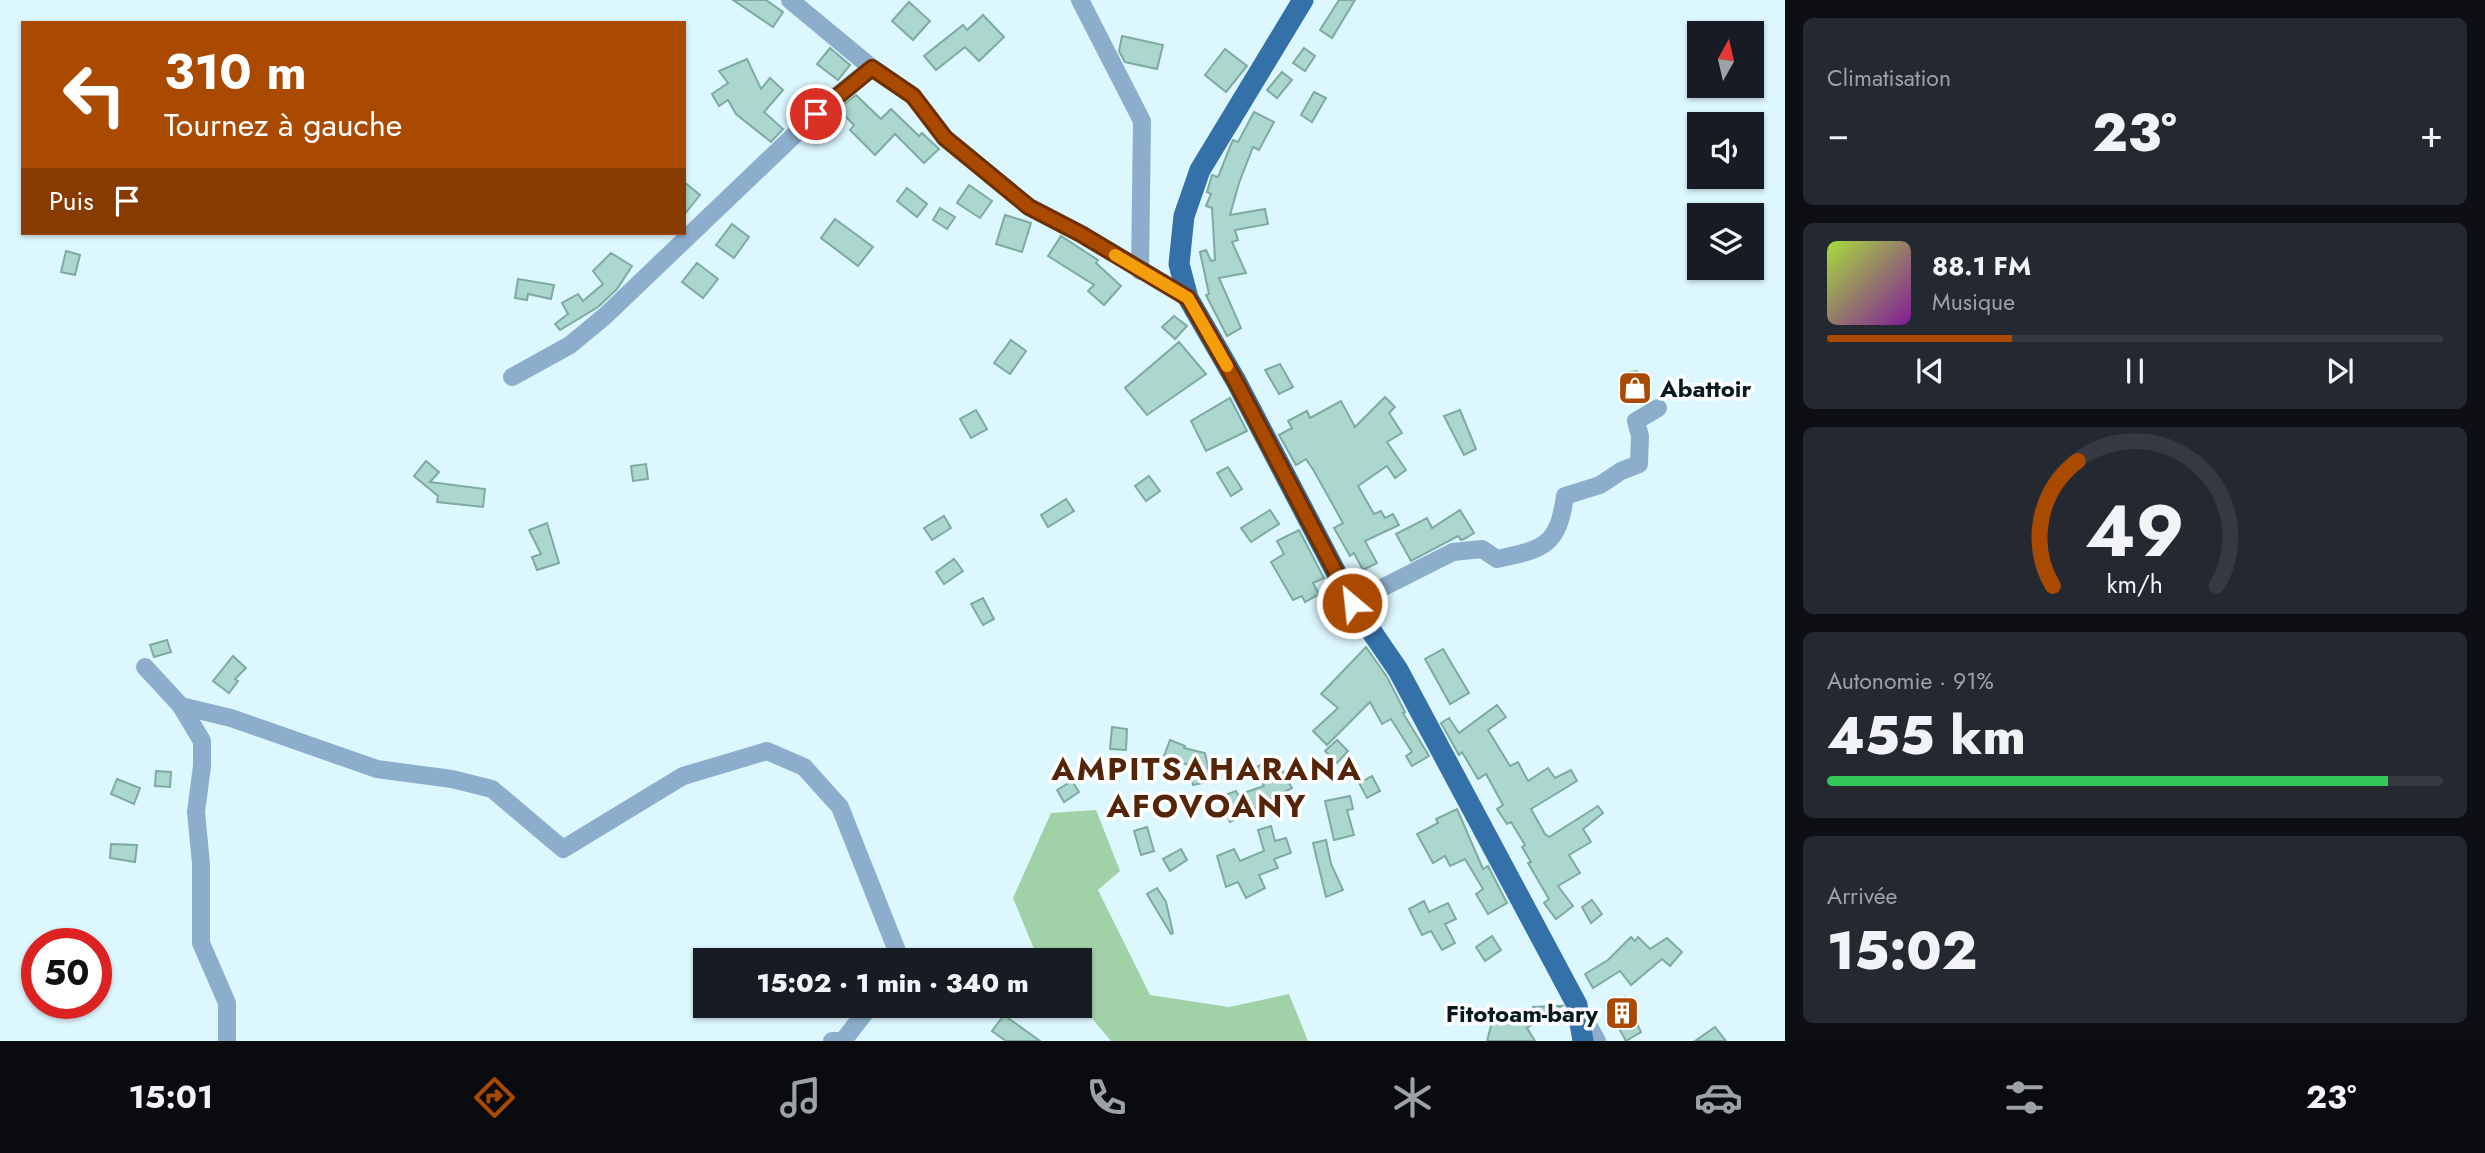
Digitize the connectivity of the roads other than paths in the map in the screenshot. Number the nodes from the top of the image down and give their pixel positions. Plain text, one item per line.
1 (790, 0) edge
2 (1080, 0) edge
3 (1303, 0) edge
4 (872, 68) junction
5 (1140, 271) junction
6 (1188, 298) junction
7 (512, 377) dead end
8 (1658, 408) dead end
9 (1352, 603) junction
10 (145, 667) dead end
11 (181, 706) junction
12 (896, 948) edge
13 (1577, 1005) junction
14 (861, 1018) edge
15 (227, 1041) edge
16 (832, 1041) edge
17 (1583, 1041) edge
18 (1597, 1041) edge

1 - 4 street
2 - 5 street
3 - 6 main road
4 - 5 street
4 - 7 street
5 - 6 street
6 - 9 main road
8 - 9 street
9 - 13 main road
10 - 11 street
11 - 12 street
11 - 15 street
13 - 17 main road
13 - 18 street
14 - 16 street

